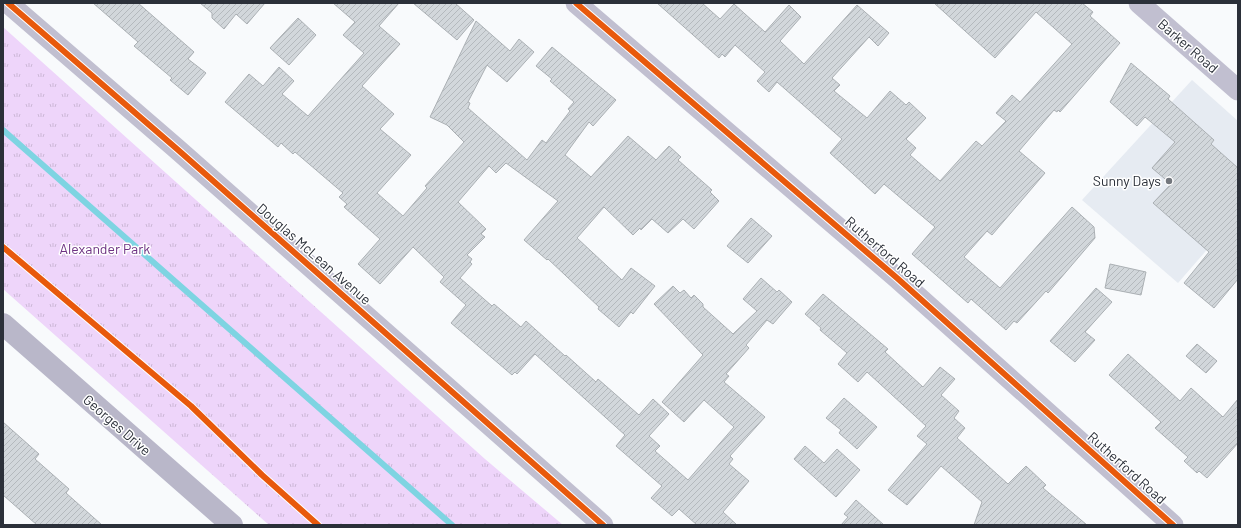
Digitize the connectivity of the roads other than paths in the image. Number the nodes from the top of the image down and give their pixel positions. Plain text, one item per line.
1 (8, 3) edge
2 (576, 3) edge
3 (1139, 3) edge
4 (1238, 90) edge
5 (3, 324) edge
6 (232, 525) edge
7 (603, 525) edge
8 (1173, 525) edge

1 - 7 street, Douglas McLean Avenue
2 - 8 street, Rutherford Road
3 - 4 street, Barker Road
5 - 6 main road, Georges Drive

